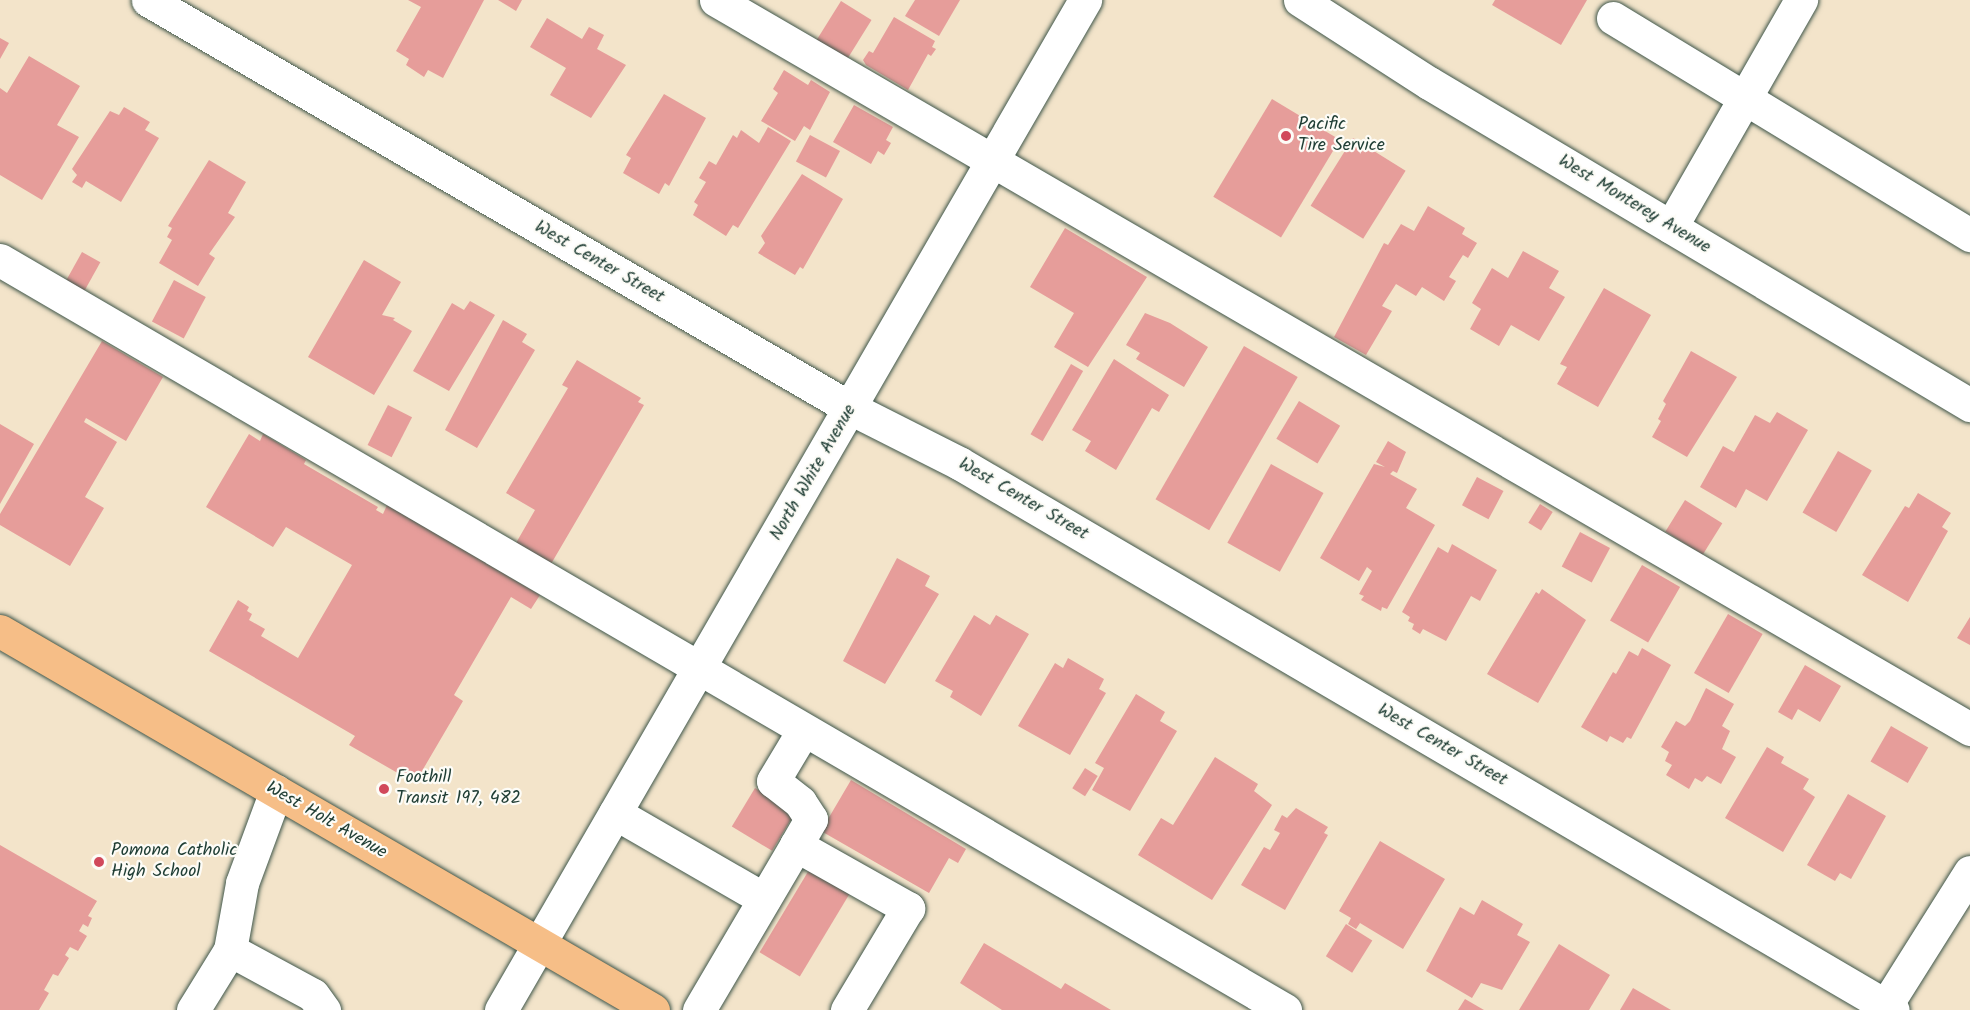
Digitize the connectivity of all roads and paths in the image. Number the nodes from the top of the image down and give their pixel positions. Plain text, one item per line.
1 (148, 0) edge
2 (716, 0) edge
3 (1085, 0) edge
4 (1300, 0) edge
5 (1802, 0) edge
6 (1613, 18) dead end
7 (1744, 99) junction
8 (992, 162) junction
9 (1671, 227) junction
10 (1970, 235) edge
11 (0, 260) edge
12 (1970, 405) edge
13 (852, 409) junction
14 (0, 631) edge
15 (699, 670) junction
16 (1970, 729) edge
17 (803, 731) junction
18 (276, 791) junction
19 (615, 813) junction
20 (796, 845) junction
21 (1970, 872) edge
22 (764, 899) junction
23 (539, 944) junction
24 (230, 950) junction
25 (1887, 1009) edge
26 (193, 1010) edge
27 (324, 1010) edge
28 (501, 1010) edge
29 (653, 1010) edge
30 (699, 1010) edge
31 (847, 1010) edge
32 (1285, 1010) edge

1 - 13 street, West Center Street
2 - 8 street
3 - 8 street, North White Avenue
4 - 9 street, West Monterey Avenue
5 - 7 street
6 - 7 street
7 - 9 street
7 - 10 street
8 - 13 street, North White Avenue
8 - 16 street
9 - 12 street, West Monterey Avenue
11 - 15 street
13 - 15 street, North White Avenue
13 - 25 street, West Center Street
14 - 18 main road, West Holt Avenue
15 - 17 street
15 - 19 street, North White Avenue
17 - 20 street
17 - 32 street
18 - 23 main road, West Holt Avenue
18 - 24 street
19 - 22 street
19 - 23 street, North White Avenue
20 - 22 street
20 - 31 street
21 - 25 street
22 - 30 street
23 - 28 street, North White Avenue
23 - 29 main road, West Holt Avenue
24 - 26 street
24 - 27 street

